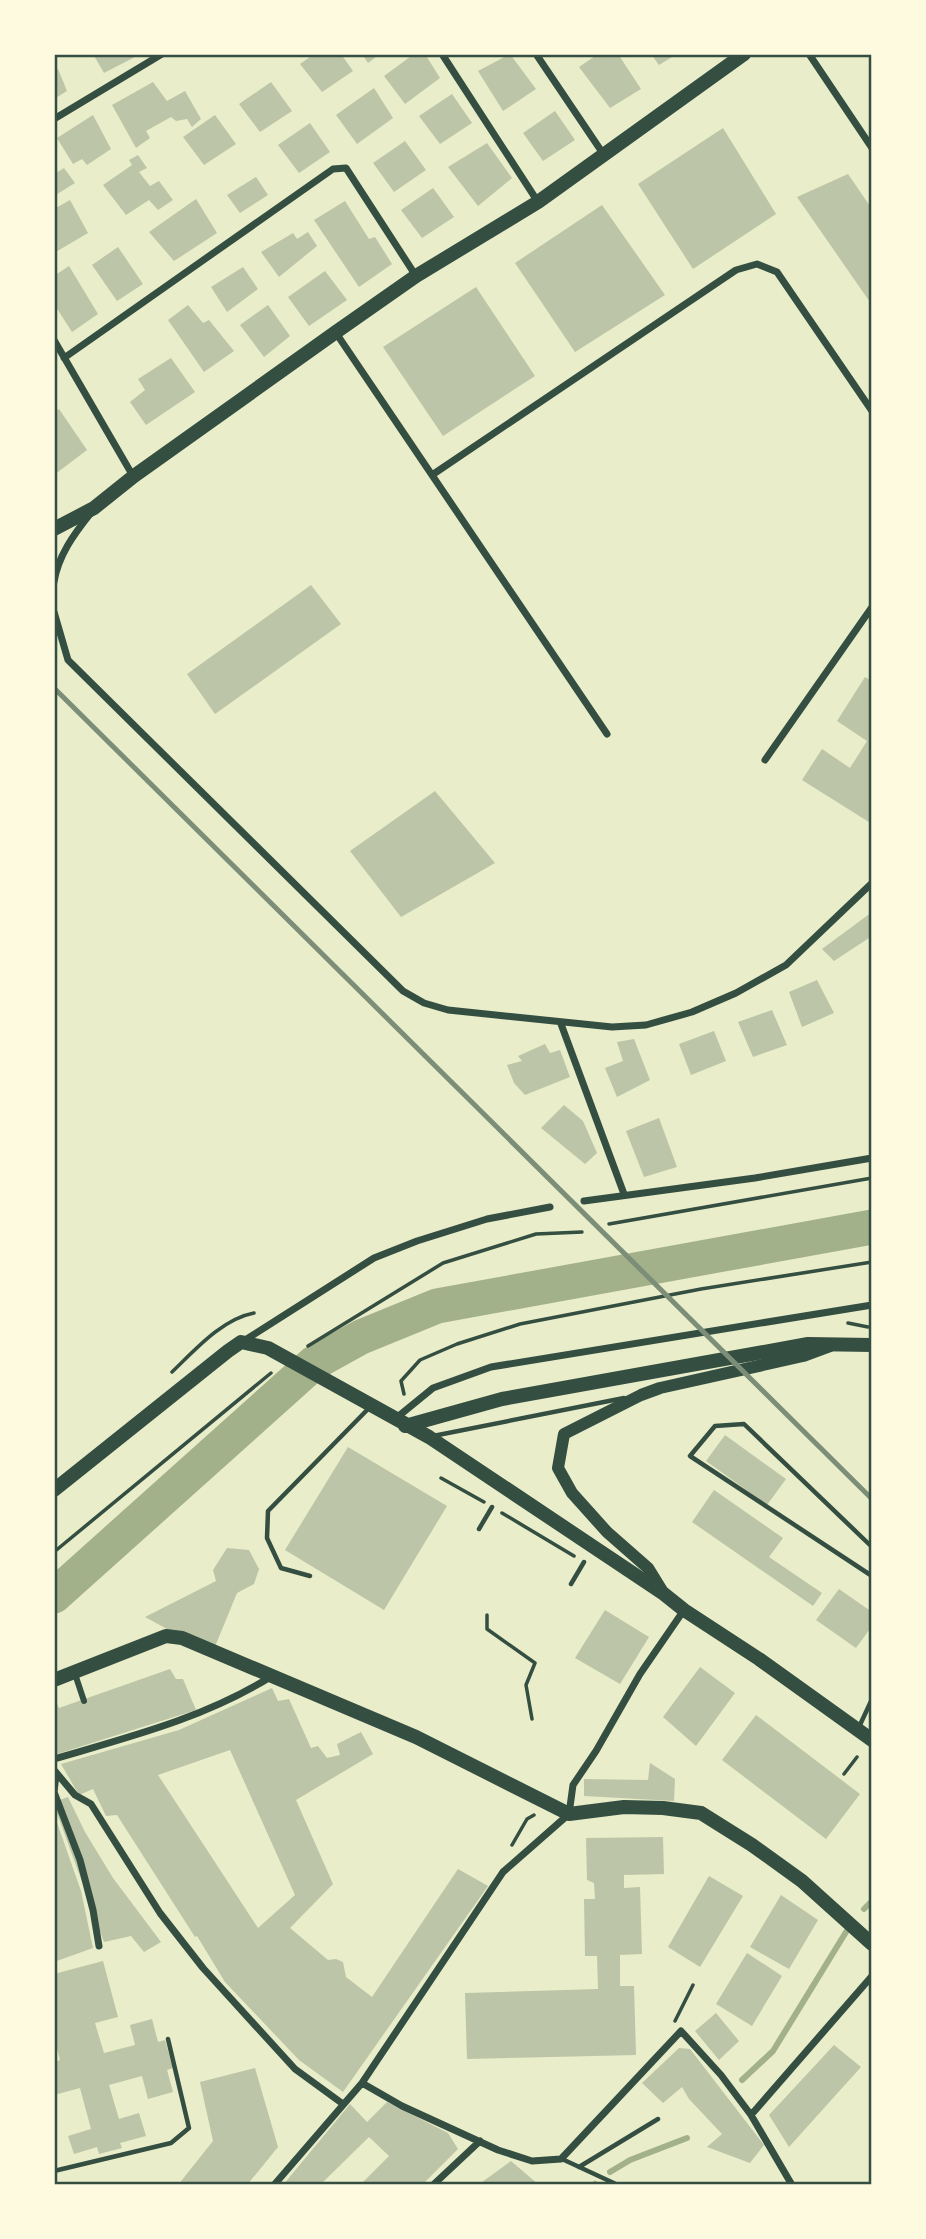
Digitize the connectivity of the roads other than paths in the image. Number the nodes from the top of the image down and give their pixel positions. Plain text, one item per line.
1 (162, 54) edge
2 (442, 54) edge
3 (536, 54) edge
4 (744, 54) edge
5 (809, 54) edge
6 (54, 119) edge
7 (872, 148) edge
8 (604, 155) junction
9 (538, 201) junction
10 (415, 276) junction
11 (336, 332) junction
12 (54, 340) edge
13 (64, 358) junction
14 (872, 411) edge
15 (432, 475) junction
16 (134, 476) junction
17 (94, 508) junction
18 (54, 529) edge
19 (54, 582) edge
20 (872, 607) edge
21 (54, 612) edge
22 (607, 734) dead end
23 (765, 760) dead end
24 (872, 883) edge
25 (561, 1024) junction
26 (872, 1158) edge
27 (624, 1195) junction
28 (584, 1201) dead end
29 (550, 1207) dead end
30 (872, 1305) edge
31 (241, 1342) junction
32 (836, 1344) junction
33 (872, 1345) edge
34 (641, 1395) junction
35 (371, 1406) junction
36 (400, 1423) junction
37 (429, 1437) junction
38 (54, 1490) edge
39 (492, 1507) dead end
40 (479, 1529) dead end
41 (872, 1547) edge
42 (584, 1562) dead end
43 (310, 1576) dead end
44 (872, 1576) edge
45 (571, 1584) dead end
46 (664, 1594) junction
47 (684, 1610) junction
48 (74, 1672) junction
49 (273, 1675) junction
50 (54, 1680) edge
51 (872, 1699) edge
52 (84, 1701) dead end
53 (858, 1730) junction
54 (872, 1740) edge
55 (54, 1759) edge
56 (55, 1772) edge
57 (569, 1814) junction
58 (872, 1944) edge
59 (99, 1946) dead end
60 (872, 1976) edge
61 (168, 2039) dead end
62 (362, 2082) junction
63 (343, 2104) junction
64 (751, 2115) junction
65 (657, 2119) dead end
66 (480, 2141) junction
67 (561, 2159) junction
68 (579, 2167) junction
69 (54, 2171) edge
70 (274, 2185) edge
71 (433, 2185) edge
72 (618, 2185) edge
73 (792, 2185) edge

1 - 6 street
2 - 9 street
3 - 8 street
4 - 8 main road
5 - 7 street
8 - 9 main road
9 - 10 main road
10 - 11 main road
10 - 13 street
11 - 15 street
11 - 16 main road
12 - 13 street
13 - 16 street
14 - 15 street
15 - 22 street
16 - 17 main road
17 - 18 main road
17 - 19 street
20 - 23 street
21 - 25 street
24 - 25 street
25 - 27 street
26 - 27 street
27 - 28 street
29 - 31 street
30 - 36 street
31 - 35 main road
31 - 38 main road
32 - 33 main road
32 - 34 street
32 - 36 main road
34 - 37 lane
34 - 46 street
35 - 36 main road
35 - 43 lane
36 - 37 main road
37 - 46 main road
39 - 40 lane
41 - 44 lane
42 - 45 lane
46 - 47 main road
47 - 53 main road
47 - 57 street
48 - 49 main road
48 - 50 main road
48 - 52 street
49 - 55 street
49 - 57 main road
51 - 53 lane
53 - 54 main road
56 - 59 street
56 - 63 street
57 - 58 main road
57 - 62 street
60 - 64 street
61 - 69 lane
62 - 63 street
62 - 66 street
63 - 70 street
64 - 67 street
64 - 73 street
65 - 68 lane
66 - 67 street
66 - 71 street
67 - 68 lane
68 - 72 lane

